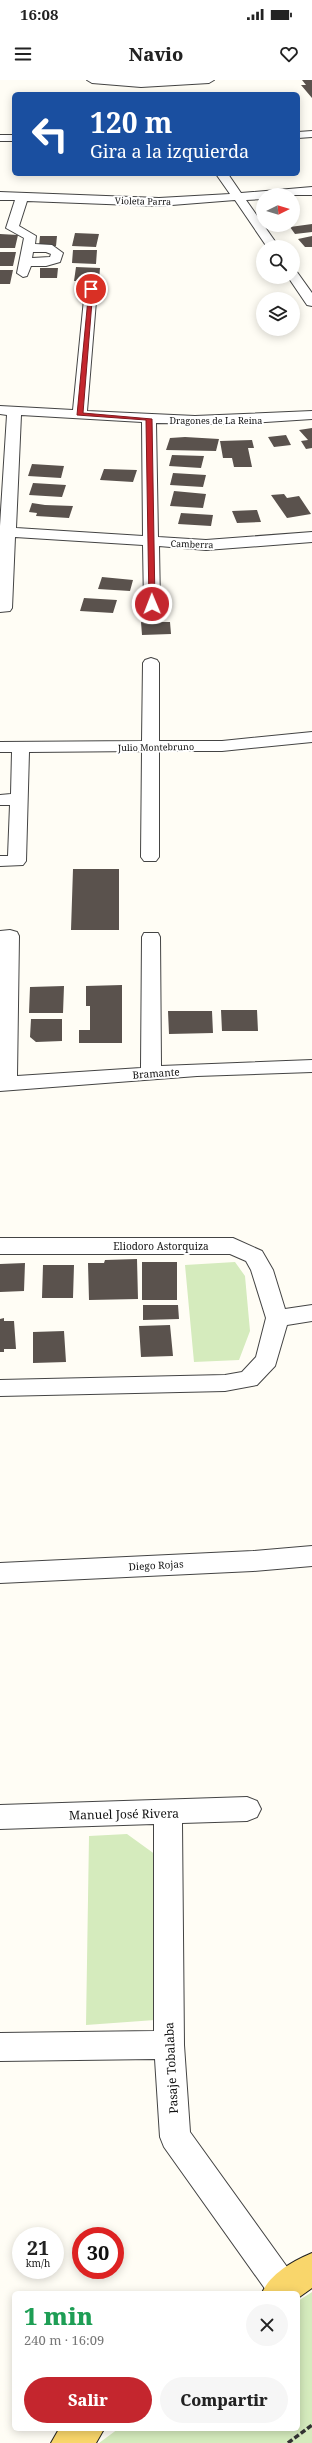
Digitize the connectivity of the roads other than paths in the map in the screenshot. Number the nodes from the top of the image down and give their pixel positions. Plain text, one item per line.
1 (92, 80) edge
2 (209, 80) edge
3 (127, 89) edge
4 (312, 134) edge
5 (300, 136) edge
6 (0, 138) edge
7 (12, 138) edge
8 (223, 176) edge
9 (312, 191) edge
10 (300, 192) edge
11 (0, 196) edge
12 (256, 196) edge
13 (22, 197) junction
14 (238, 198) junction
15 (268, 240) edge
16 (28, 248) junction
17 (300, 278) edge
18 (312, 279) edge
19 (299, 284) edge
20 (91, 289) dead end
21 (312, 302) edge
22 (7, 410) edge
23 (80, 415) junction
24 (312, 415) edge
25 (149, 419) junction
26 (4, 532) edge
27 (312, 537) edge
28 (151, 542) junction
29 (152, 604) dead end
30 (4, 608) dead end
31 (151, 663) dead end
32 (312, 737) edge
33 (0, 747) edge
34 (21, 747) junction
35 (151, 748) junction
36 (19, 799) junction
37 (0, 800) edge
38 (150, 857) dead end
39 (0, 861) edge
40 (0, 937) edge
41 (150, 937) dead end
42 (5, 1004) edge
43 (312, 1066) edge
44 (150, 1073) junction
45 (4, 1084) edge
46 (0, 1246) edge
47 (312, 1313) edge
48 (277, 1318) junction
49 (0, 1388) edge
50 (312, 1556) edge
51 (0, 1573) edge
52 (247, 1809) dead end
53 (168, 1813) junction
54 (0, 1817) edge
55 (169, 2045) junction
56 (0, 2047) edge
57 (312, 2269) edge
58 (281, 2291) edge
59 (84, 2431) edge
60 (68, 2443) edge

1 - 3 street
2 - 3 street
4 - 5 street
6 - 7 street
8 - 14 street
9 - 10 street
11 - 13 street, Violeta Parra
12 - 14 street, Violeta Parra
13 - 14 street, Violeta Parra
13 - 16 street
14 - 15 street
16 - 16 street
17 - 18 street
19 - 21 street
20 - 23 street
22 - 23 street, Dragones de La Reina
22 - 26 street
23 - 25 street, Dragones de La Reina
24 - 25 street, Dragones de La Reina
25 - 28 street
26 - 28 street, Camberra
26 - 30 street
27 - 28 street, Camberra
28 - 29 street
31 - 35 street
32 - 35 street, Julio Montebruno
33 - 34 street, Julio Montebruno
34 - 35 street, Julio Montebruno
34 - 36 street
35 - 38 street
36 - 37 street
36 - 39 street
40 - 42 street
41 - 44 street
42 - 45 street
43 - 44 street, Bramante
44 - 45 street, Bramante
46 - 48 street, Eliodoro Astorquiza
47 - 48 street
48 - 49 street
50 - 51 street, Diego Rojas
52 - 53 street, Manuel José Rivera
53 - 54 street, Manuel José Rivera
53 - 55 street, Pasaje Tobalaba
55 - 56 street
55 - 58 street, Pasaje Tobalaba
57 - 58 main road
59 - 60 main road

